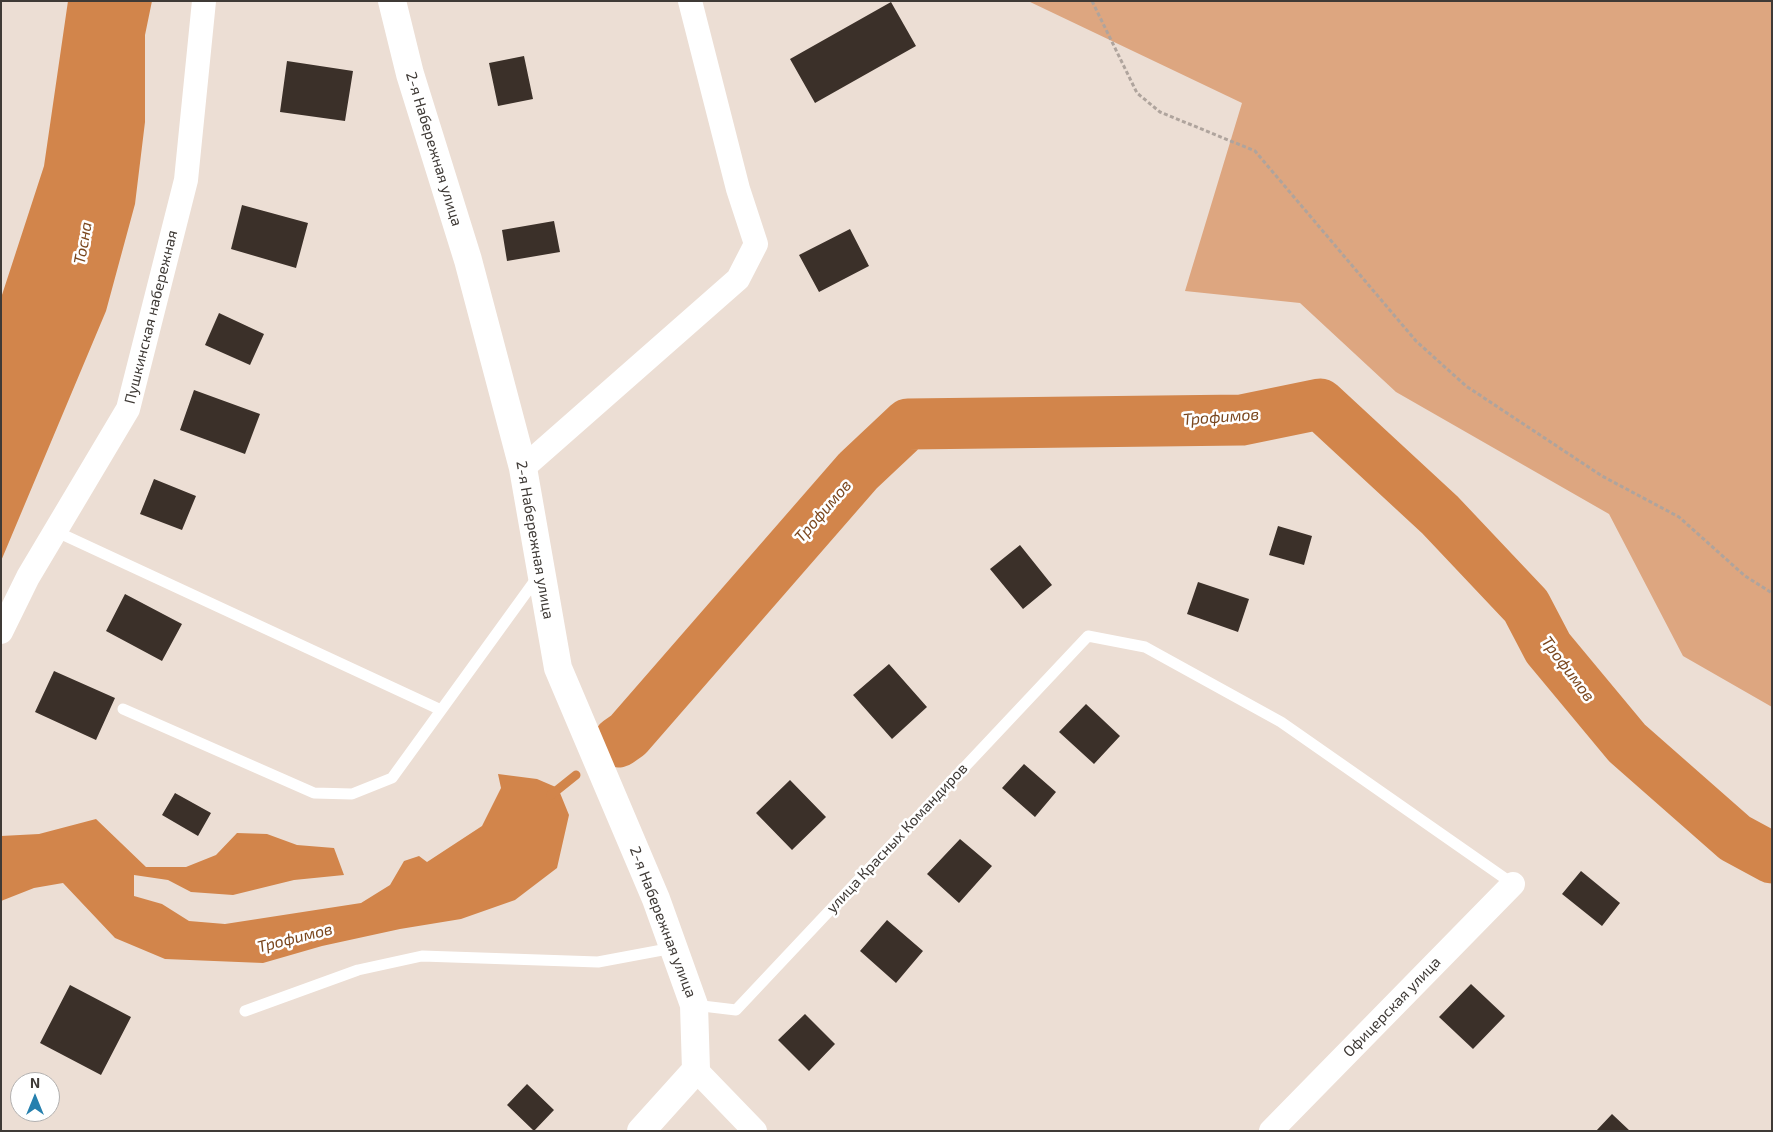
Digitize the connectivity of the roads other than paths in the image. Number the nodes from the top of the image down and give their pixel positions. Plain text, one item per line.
1 (204, 1) edge
2 (392, 1) edge
3 (690, 1) edge
4 (523, 468) junction
5 (55, 531) junction
6 (541, 571) junction
7 (1, 632) edge
8 (124, 709) dead end
9 (441, 710) junction
10 (1513, 884) joint
11 (674, 948) junction
12 (694, 1005) junction
13 (245, 1011) dead end
14 (696, 1070) junction
15 (641, 1131) edge
16 (755, 1131) edge
17 (1271, 1131) edge

1 - 5 street, Пушкинская набережная
2 - 4 street, 2-я Набережная улица
3 - 4 street
4 - 6 street, 2-я Набережная улица
5 - 7 street, Пушкинская набережная
5 - 9 lane
6 - 9 lane
6 - 11 street, 2-я Набережная улица
8 - 9 lane
10 - 12 lane, улица Красных Командиров
10 - 17 street, Офицерская улица
11 - 12 street, 2-я Набережная улица
11 - 13 lane
12 - 14 street, 2-я Набережная улица
14 - 15 street
14 - 16 street

